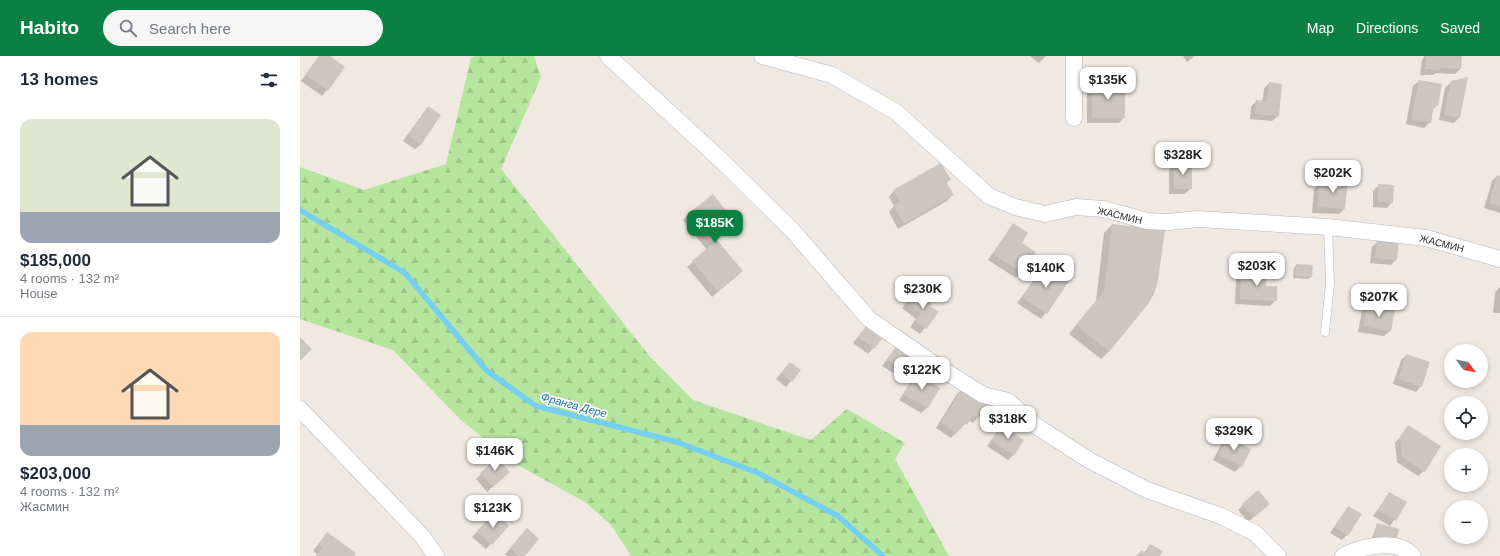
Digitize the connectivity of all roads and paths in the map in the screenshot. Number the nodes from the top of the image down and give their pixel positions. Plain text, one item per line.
1 (608, 56) edge
2 (762, 56) edge
3 (1074, 56) edge
4 (1074, 118) dead end
5 (1328, 227) junction
6 (1500, 259) edge
7 (1325, 332) dead end
8 (300, 409) edge
9 (436, 556) edge
10 (1278, 556) edge
11 (1343, 556) edge
12 (1414, 556) edge

1 - 10 street
2 - 5 street, ЖАСМИН
3 - 4 street
5 - 6 street, ЖАСМИН
5 - 7 lane
8 - 9 street
11 - 12 street

